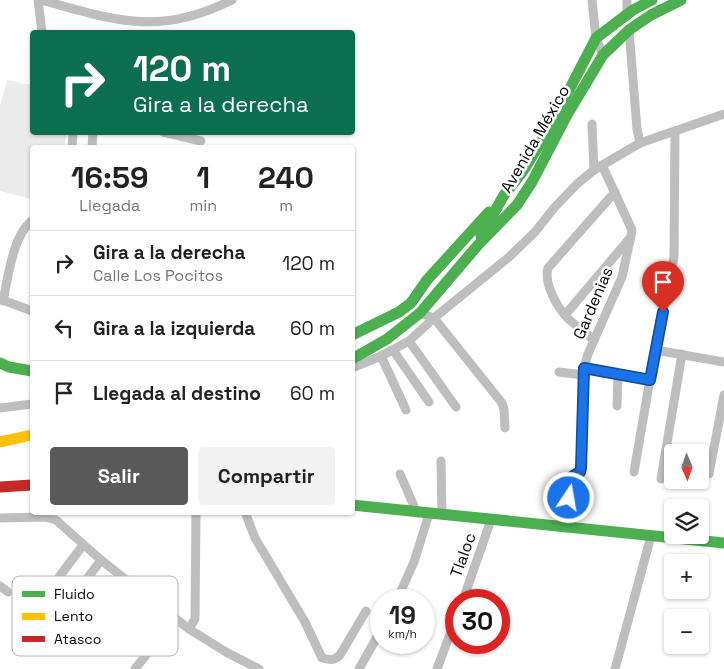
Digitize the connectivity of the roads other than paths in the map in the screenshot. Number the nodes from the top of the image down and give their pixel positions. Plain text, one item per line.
1 (39, 0) edge
2 (232, 0) edge
3 (592, 0) edge
4 (627, 0) edge
5 (652, 0) edge
6 (682, 0) edge
7 (628, 13) junction
8 (42, 30) edge
9 (629, 30) junction
10 (596, 38) junction
11 (603, 55) junction
12 (724, 114) edge
13 (592, 124) dead end
14 (675, 131) junction
15 (176, 135) edge
16 (201, 141) dead end
17 (640, 143) junction
18 (598, 167) junction
19 (615, 192) junction
20 (504, 195) junction
21 (30, 223) edge
22 (631, 236) junction
23 (478, 245) junction
24 (452, 276) junction
25 (2, 300) edge
26 (410, 303) junction
27 (30, 310) edge
28 (420, 313) junction
29 (564, 315) junction
30 (434, 318) junction
31 (355, 334) edge
32 (594, 340) junction
33 (409, 341) junction
34 (393, 350) junction
35 (655, 350) junction
36 (682, 354) junction
37 (381, 356) junction
38 (355, 357) edge
39 (724, 362) edge
40 (0, 363) edge
41 (355, 367) edge
42 (30, 371) edge
43 (559, 372) dead end
44 (584, 372) junction
45 (618, 375) junction
46 (650, 380) junction
47 (724, 395) edge
48 (429, 402) dead end
49 (30, 404) edge
50 (617, 406) dead end
51 (456, 407) dead end
52 (0, 408) edge
53 (406, 410) dead end
54 (505, 428) dead end
55 (30, 435) edge
56 (0, 442) edge
57 (440, 461) dead end
58 (634, 472) dead end
59 (400, 474) dead end
60 (709, 474) dead end
61 (661, 479) dead end
62 (30, 485) edge
63 (0, 487) edge
64 (355, 505) edge
65 (417, 513) junction
66 (429, 514) junction
67 (196, 515) edge
68 (246, 515) edge
69 (442, 515) junction
70 (0, 518) edge
71 (491, 520) junction
72 (570, 528) junction
73 (651, 536) junction
74 (724, 543) edge
75 (83, 545) junction
76 (101, 560) junction
77 (60, 576) edge
78 (90, 576) edge
79 (121, 576) edge
80 (0, 586) edge
81 (401, 589) edge
82 (467, 589) edge
83 (8, 592) dead end
84 (366, 611) dead end
85 (178, 620) edge
86 (189, 629) junction
87 (370, 650) edge
88 (445, 650) edge
89 (145, 656) edge
90 (135, 669) edge
91 (258, 669) edge
92 (360, 669) edge
93 (438, 669) edge
94 (615, 669) edge

1 - 2 street
1 - 8 street
3 - 10 street
4 - 7 street
5 - 7 main road
6 - 9 main road, Avenida México
7 - 10 main road
9 - 11 main road, Avenida México
9 - 17 street
10 - 11 street
10 - 20 main road
11 - 23 main road, Avenida México
12 - 14 street
13 - 18 street
14 - 17 street
14 - 35 street
15 - 16 street
17 - 18 street
18 - 19 street, Gardenias
18 - 30 street
19 - 22 street, Gardenias
19 - 29 street
20 - 23 main road
20 - 26 main road
21 - 25 street
22 - 29 street
22 - 32 street, Gardenias
23 - 24 main road, Avenida México
24 - 26 main road
24 - 28 main road, Avenida México
25 - 27 street
26 - 31 main road
28 - 30 street
28 - 38 main road, Avenida México
29 - 32 street
30 - 33 street
30 - 54 street
32 - 44 street, Gardenias
33 - 34 street
33 - 51 street
34 - 37 street
34 - 48 street
35 - 36 street
35 - 46 street
36 - 39 street
36 - 61 street
37 - 41 street
37 - 53 street
40 - 42 main road
43 - 44 street
44 - 45 street
44 - 72 street, Gardenias
45 - 46 street
45 - 50 street
46 - 58 street
47 - 60 street
49 - 52 street
55 - 56 main road
57 - 69 street
59 - 65 street
62 - 63 main road
64 - 65 main road
65 - 66 main road
66 - 69 main road
66 - 81 street
67 - 86 street
68 - 84 street
69 - 71 main road
70 - 75 street
71 - 72 main road
71 - 82 street, Tlaloc
72 - 73 main road
73 - 74 main road
73 - 94 street
75 - 76 street
75 - 77 street
76 - 78 street
76 - 79 street
80 - 83 street
85 - 86 street
86 - 91 street
87 - 92 street
88 - 93 street
89 - 90 street

